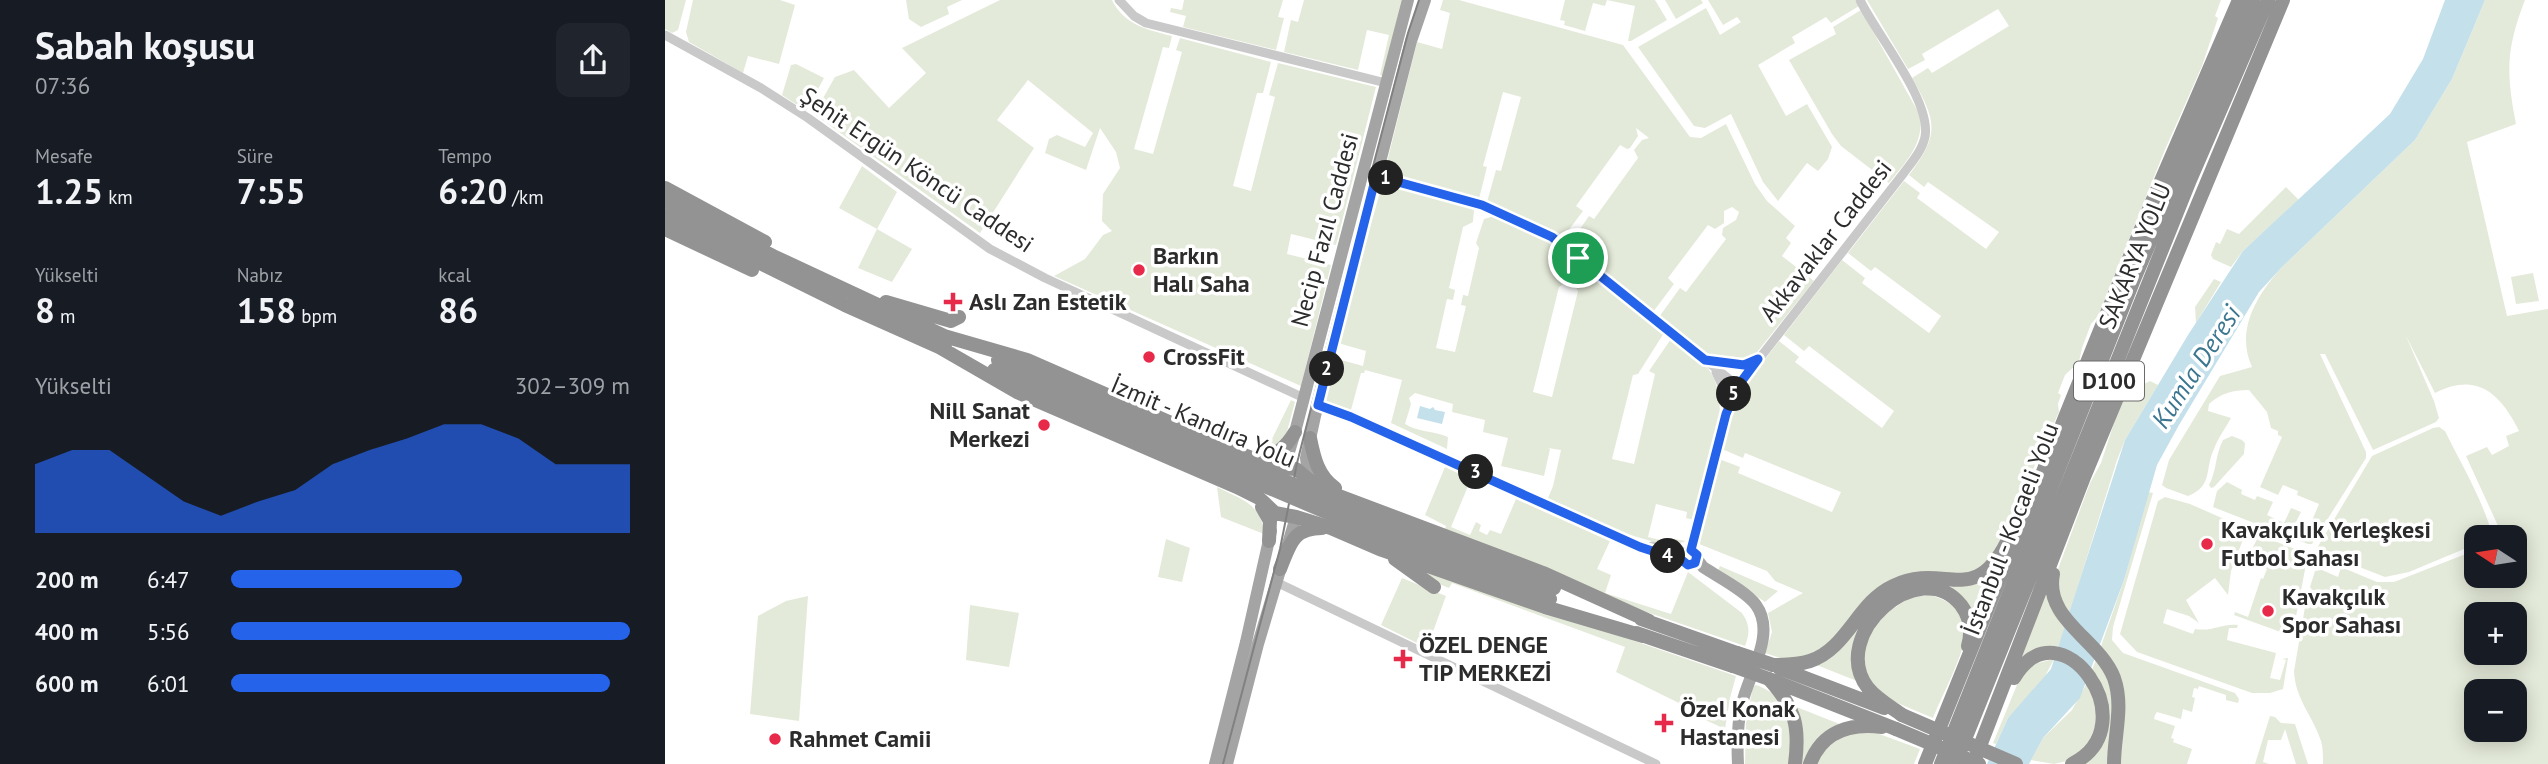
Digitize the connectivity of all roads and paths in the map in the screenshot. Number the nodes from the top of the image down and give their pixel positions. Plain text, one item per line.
1 (1119, 0) edge
2 (1408, 0) edge
3 (1426, 0) edge
4 (1860, 0) edge
5 (2239, 0) edge
6 (2253, 0) edge
7 (2268, 0) edge
8 (2283, 0) edge
9 (665, 35) edge
10 (2235, 40) junction
11 (1386, 83) junction
12 (1362, 172) junction
13 (2164, 174) junction
14 (1376, 176) junction
15 (665, 188) edge
16 (665, 201) edge
17 (665, 215) edge
18 (665, 229) edge
19 (2165, 243) junction
20 (848, 299) junction
21 (959, 317) dead end
22 (942, 341) junction
23 (1758, 359) junction
24 (1705, 360) junction
25 (2130, 365) junction
26 (1738, 386) junction
27 (1304, 398) junction
28 (1318, 405) junction
29 (1726, 414) junction
30 (1295, 432) junction
31 (1310, 438) junction
32 (2052, 453) junction
33 (1253, 459) junction
34 (1278, 468) junction
35 (1309, 480) junction
36 (1242, 489) junction
37 (1339, 496) junction
38 (1357, 503) junction
39 (1270, 510) junction
40 (1296, 517) junction
41 (2067, 522) junction
42 (1329, 528) junction
43 (1269, 541) junction
44 (1382, 550) junction
45 (1689, 557) junction
46 (1278, 575) junction
47 (1434, 587) dead end
48 (1552, 594) junction
49 (1649, 621) junction
50 (1643, 636) junction
51 (1735, 660) junction
52 (1771, 672) junction
53 (1957, 685) junction
54 (1996, 710) junction
55 (1902, 715) junction
56 (1896, 729) junction
57 (1215, 764) edge
58 (1227, 764) edge
59 (1656, 764) edge
60 (1731, 764) edge
61 (1738, 764) edge
62 (1795, 764) edge
63 (1810, 764) edge
64 (1925, 764) edge
65 (1941, 764) edge
66 (1955, 764) edge
67 (1973, 764) edge
68 (1979, 764) edge
69 (2017, 764) edge
70 (2072, 764) edge
71 (2114, 764) edge

1 - 11 street
2 - 11 main road, Necip Fazıl Caddesi
3 - 14 main road, Necip Fazıl Caddesi
4 - 23 street, Akkavaklar Caddesi
5 - 13 highway
6 - 10 highway, İstanbul - Kocaeli Yolu / D100
7 - 19 highway, SAKARYA YOLU / D100
8 - 25 highway
9 - 27 street, Şehit Ergün Köncü Caddesi
10 - 13 highway
10 - 65 highway, İstanbul - Kocaeli Yolu / D100
11 - 12 main road, Necip Fazıl Caddesi
12 - 14 street
12 - 27 main road, Necip Fazıl Caddesi
13 - 32 highway
14 - 24 street
14 - 28 main road, Necip Fazıl Caddesi
15 - 20 highway
16 - 20 highway, İzmit - Kandıra Yolu
17 - 20 highway, İzmit - Kandıra Yolu
18 - 20 highway
19 - 25 highway
19 - 66 highway, SAKARYA YOLU / D100
20 - 21 highway
20 - 22 highway, İzmit - Kandıra Yolu
22 - 33 highway
22 - 36 highway
22 - 48 highway, İzmit - Kandıra Yolu, bridge
23 - 24 street
23 - 26 street, Akkavaklar Caddesi
24 - 26 street
24 - 29 street
25 - 41 highway
26 - 29 street, Akkavaklar Caddesi
27 - 30 main road, Necip Fazıl Caddesi
28 - 31 main road, Necip Fazıl Caddesi
28 - 45 street
29 - 45 street, Akkavaklar Caddesi
30 - 33 highway
30 - 34 main road, Necip Fazıl Caddesi
31 - 35 main road, Necip Fazıl Caddesi
31 - 38 highway
32 - 52 highway
32 - 53 highway
33 - 34 highway
33 - 36 highway
34 - 35 highway
34 - 39 highway
35 - 37 highway
35 - 40 highway
36 - 39 highway
36 - 43 highway
37 - 38 highway
37 - 42 highway
38 - 49 highway
39 - 40 highway
39 - 43 main road
40 - 42 highway
40 - 46 main road
41 - 54 highway
41 - 71 highway
42 - 44 highway
42 - 46 highway
43 - 57 main road
44 - 47 highway
44 - 50 highway
45 - 60 main road
45 - 61 main road
46 - 58 main road
46 - 59 street
48 - 49 highway, İzmit - Kandıra Yolu
48 - 50 highway, İzmit - Kandıra Yolu
49 - 51 highway, İzmit - Kandıra Yolu
50 - 51 highway, İzmit - Kandıra Yolu
51 - 52 highway, bridge
52 - 55 highway
52 - 56 highway
52 - 62 highway
53 - 55 highway
53 - 64 highway
54 - 67 highway
54 - 70 highway
55 - 69 highway, bridge
56 - 63 highway
56 - 68 highway, bridge

